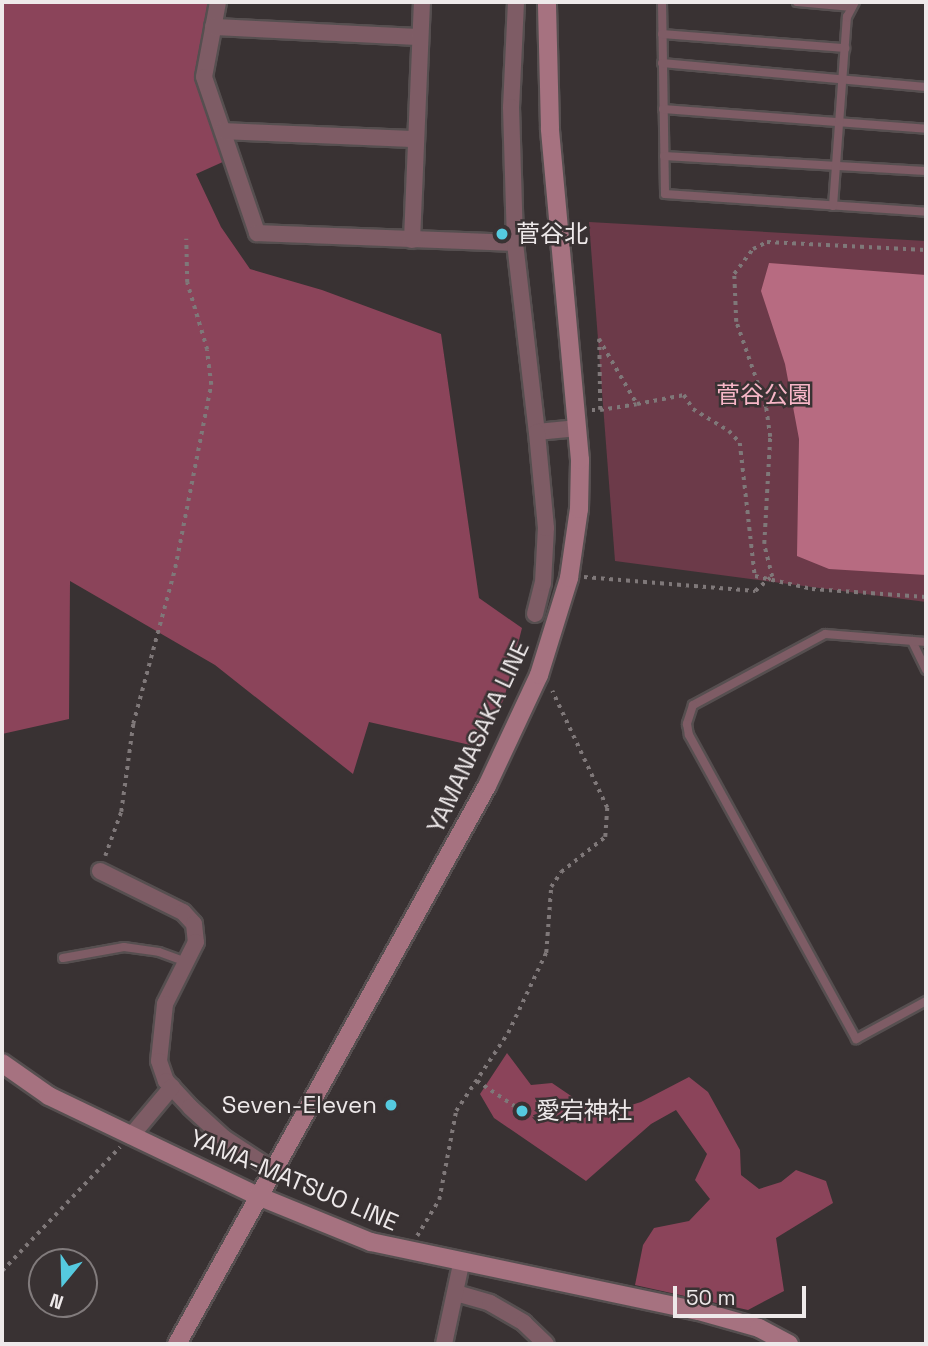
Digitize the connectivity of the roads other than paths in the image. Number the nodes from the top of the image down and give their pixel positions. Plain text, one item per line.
1 (218, 2) edge
2 (422, 2) edge
3 (516, 2) edge
4 (547, 2) edge
5 (662, 2) edge
6 (797, 2) edge
7 (854, 4) edge
8 (213, 27) junction
9 (662, 34) junction
10 (420, 37) junction
11 (845, 48) junction
12 (662, 63) junction
13 (843, 78) junction
14 (926, 87) edge
15 (663, 109) junction
16 (839, 122) junction
17 (926, 129) edge
18 (223, 131) junction
19 (416, 139) junction
20 (664, 156) junction
21 (836, 165) junction
22 (926, 171) edge
23 (833, 206) junction
24 (926, 212) edge
25 (412, 240) junction
26 (515, 243) junction
27 (578, 428) junction
28 (537, 432) junction
29 (535, 614) dead end
30 (912, 641) junction
31 (926, 642) edge
32 (926, 670) edge
33 (100, 871) road end
34 (63, 958) dead end
35 (184, 961) junction
36 (926, 1001) edge
37 (2, 1063) edge
38 (172, 1087) junction
39 (131, 1136) junction
40 (276, 1172) junction
41 (258, 1196) junction
42 (461, 1264) junction
43 (456, 1293) junction
44 (177, 1344) edge
45 (444, 1344) edge
46 (546, 1344) edge
47 (789, 1344) edge

1 - 8 street
2 - 10 street
3 - 26 street
4 - 27 main road, YAMANASAKA LINE
5 - 9 lane
6 - 7 lane
7 - 11 lane
8 - 10 street
8 - 18 street
9 - 11 lane
9 - 12 lane
10 - 19 street
11 - 13 lane
12 - 13 lane
12 - 15 lane
13 - 14 lane
13 - 16 lane
15 - 16 lane
15 - 20 lane
16 - 17 lane
16 - 21 lane
18 - 19 street
18 - 25 street
19 - 25 street
20 - 21 lane
20 - 23 lane
21 - 22 lane
21 - 23 lane
23 - 24 lane
25 - 26 street
26 - 28 street
27 - 28 street
27 - 40 main road, YAMANASAKA LINE
28 - 29 street
30 - 31 lane
30 - 32 lane
30 - 36 lane
33 - 35 street
34 - 35 lane
35 - 38 street
37 - 39 main road, YAMA-MATSUO LINE
38 - 39 street
38 - 40 street
39 - 41 main road, YAMA-MATSUO LINE
40 - 41 main road, YAMANASAKA LINE
41 - 42 main road, YAMA-MATSUO LINE
41 - 44 main road, YAMANASAKA LINE
42 - 43 street
42 - 47 main road, YAMA-MATSUO LINE
43 - 45 street
43 - 46 street

